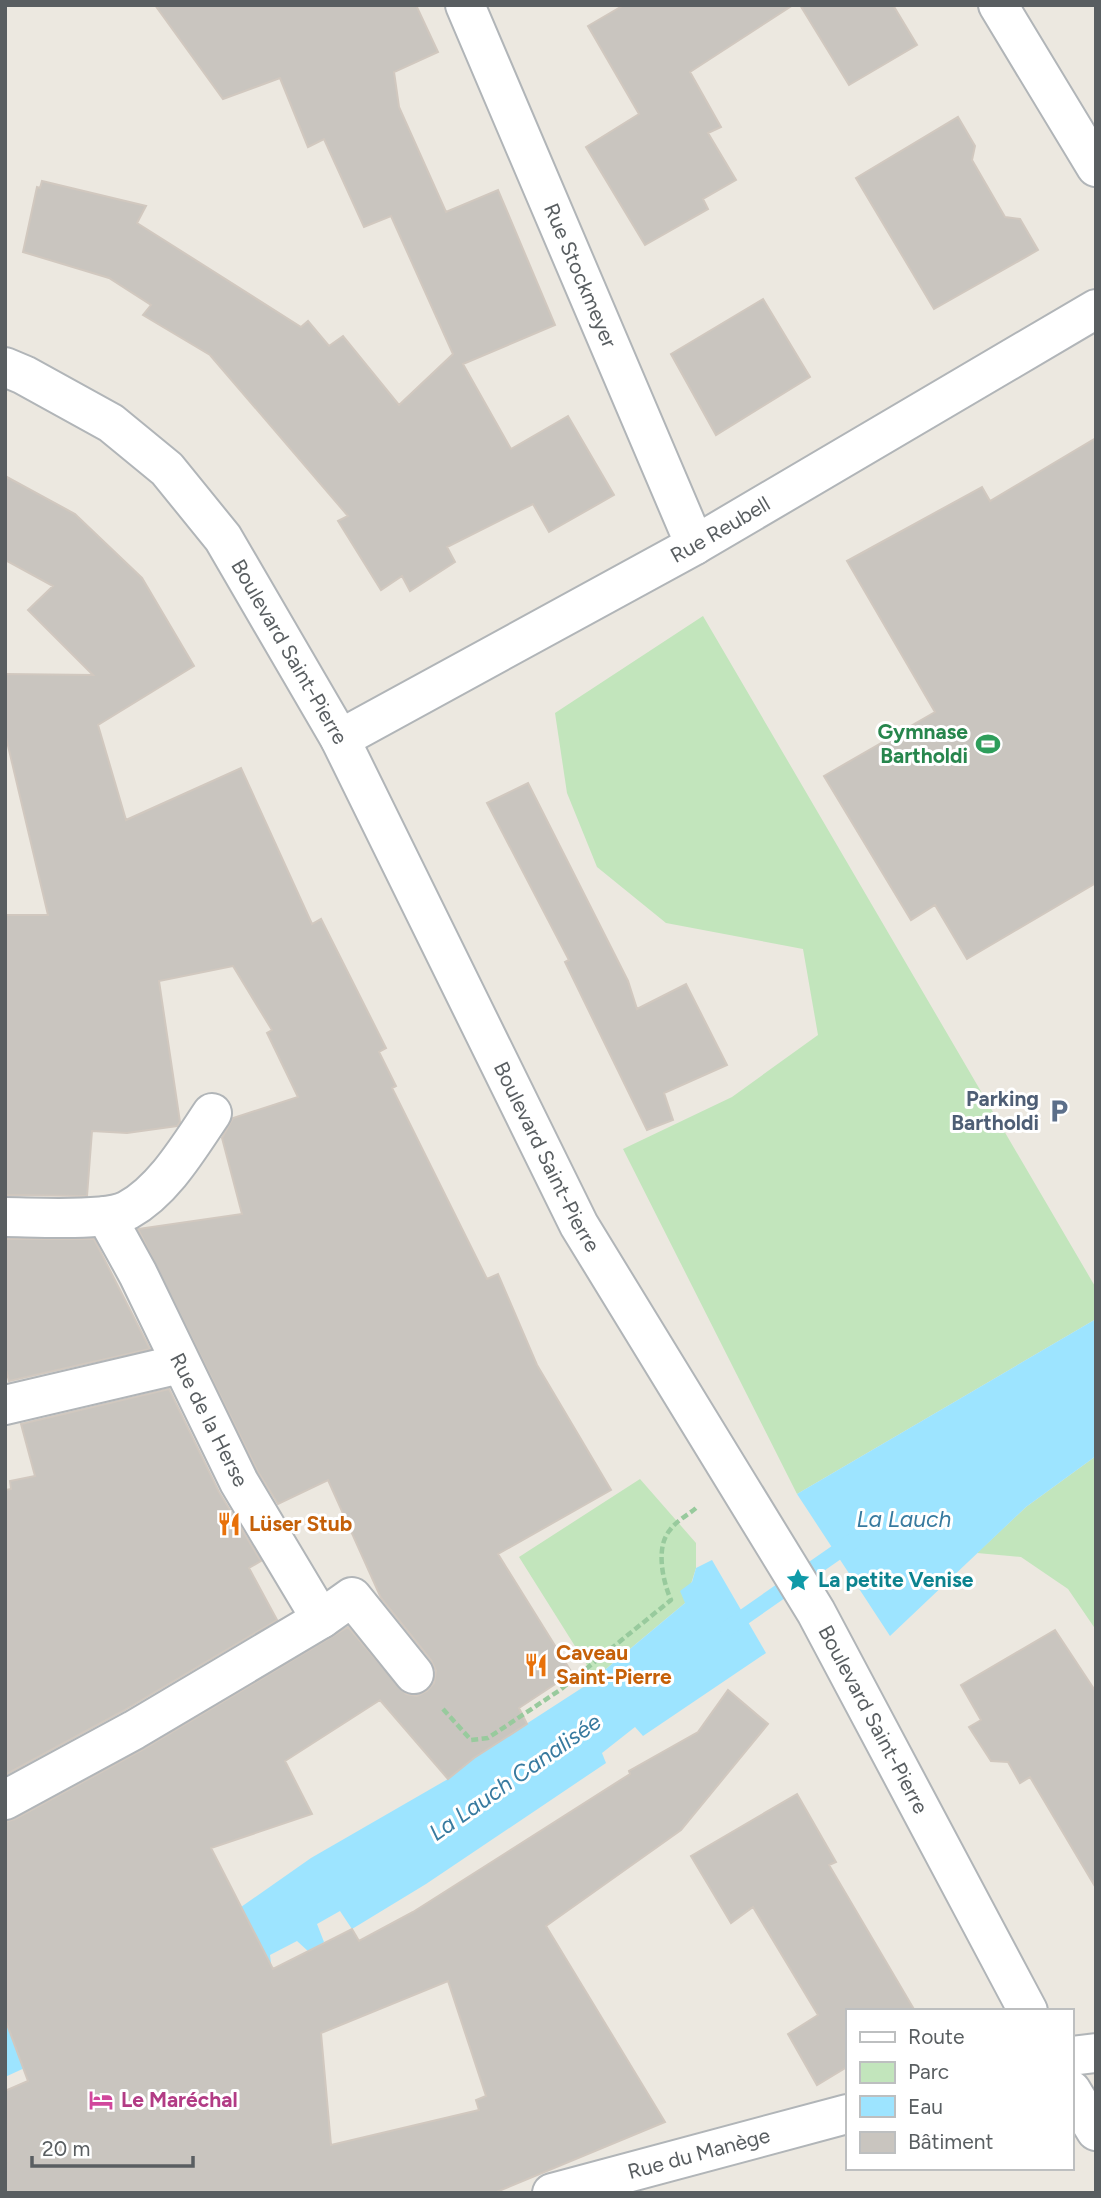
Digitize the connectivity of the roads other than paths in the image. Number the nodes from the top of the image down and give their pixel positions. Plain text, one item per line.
1 (465, 5) edge
2 (998, 5) edge
3 (1096, 167) edge
4 (1096, 309) edge
5 (5, 367) edge
6 (695, 545) junction
7 (340, 739) junction
8 (212, 1114) dead end
9 (106, 1216) junction
10 (5, 1217) edge
11 (180, 1364) junction
12 (5, 1405) edge
13 (321, 1619) junction
14 (414, 1674) dead end
15 (5, 1800) edge
16 (1027, 2009) edge
17 (1096, 2053) edge
18 (1073, 2056) edge
19 (1073, 2093) edge
20 (846, 2114) edge
21 (1096, 2131) edge
22 (552, 2193) edge

1 - 6 street, Rue Stockmeyer
2 - 3 street
4 - 6 street, Rue Reubell
5 - 7 street, Boulevard Saint-Pierre
6 - 7 street, Rue Reubell
7 - 16 street, Boulevard Saint-Pierre
8 - 9 street
9 - 10 street
9 - 11 street, Rue de la Herse
11 - 12 street
11 - 13 street, Rue de la Herse
13 - 14 street
13 - 15 street
17 - 18 street
19 - 21 street
20 - 22 street, Rue du Manège

